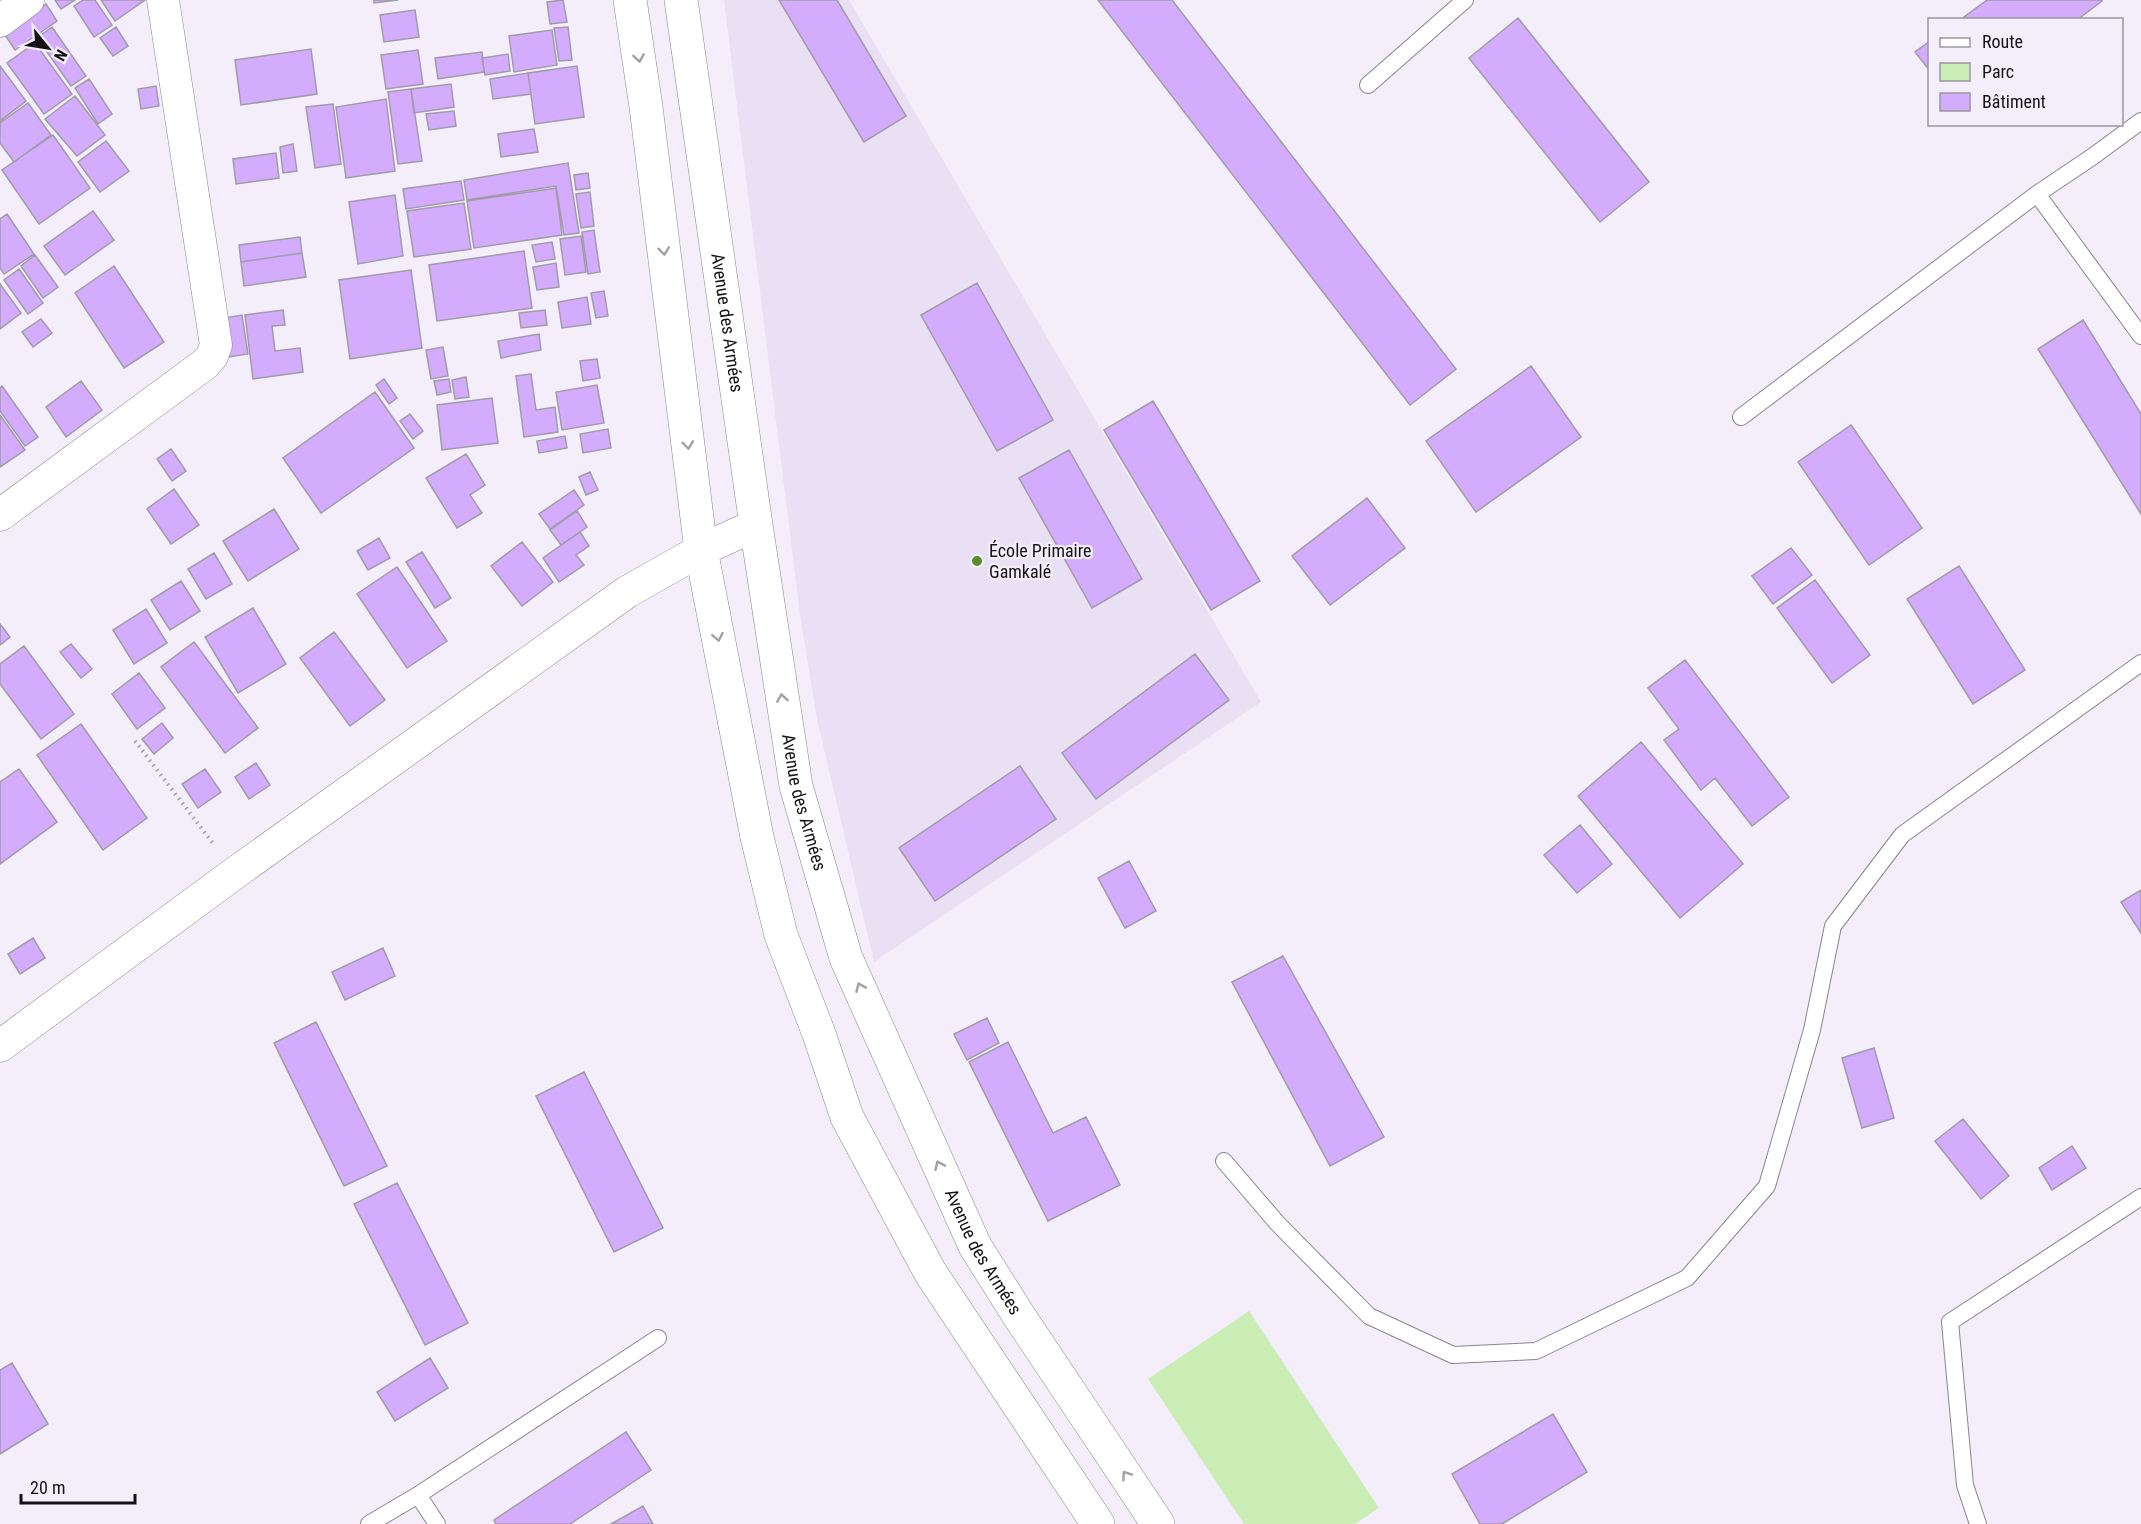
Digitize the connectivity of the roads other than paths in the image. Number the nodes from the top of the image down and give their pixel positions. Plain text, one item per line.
1 (27, 0) edge
2 (163, 0) edge
3 (630, 0) edge
4 (681, 0) edge
5 (1465, 0) edge
6 (0, 21) edge
7 (1368, 85) dead end
8 (2141, 121) edge
9 (2037, 194) junction
10 (2141, 336) edge
11 (1741, 417) dead end
12 (0, 515) edge
13 (756, 525) junction
14 (701, 550) junction
15 (2141, 663) edge
16 (0, 1046) edge
17 (1224, 1161) dead end
18 (2141, 1197) edge
19 (658, 1338) dead end
20 (417, 1495) junction
21 (369, 1524) edge
22 (437, 1524) edge
23 (1098, 1524) edge
24 (1158, 1524) edge
25 (1978, 1524) edge

1 - 6 street
2 - 12 street
3 -> 14 highway
4 - 13 highway, Avenue des Armées
5 - 7 lane
8 - 9 lane
9 - 10 lane
9 - 11 lane
13 - 14 street
24 -> 13 highway, Avenue des Armées
14 - 16 street
14 -> 23 highway
15 - 17 lane
18 - 25 lane
19 - 20 lane
20 - 21 lane
20 - 22 lane

